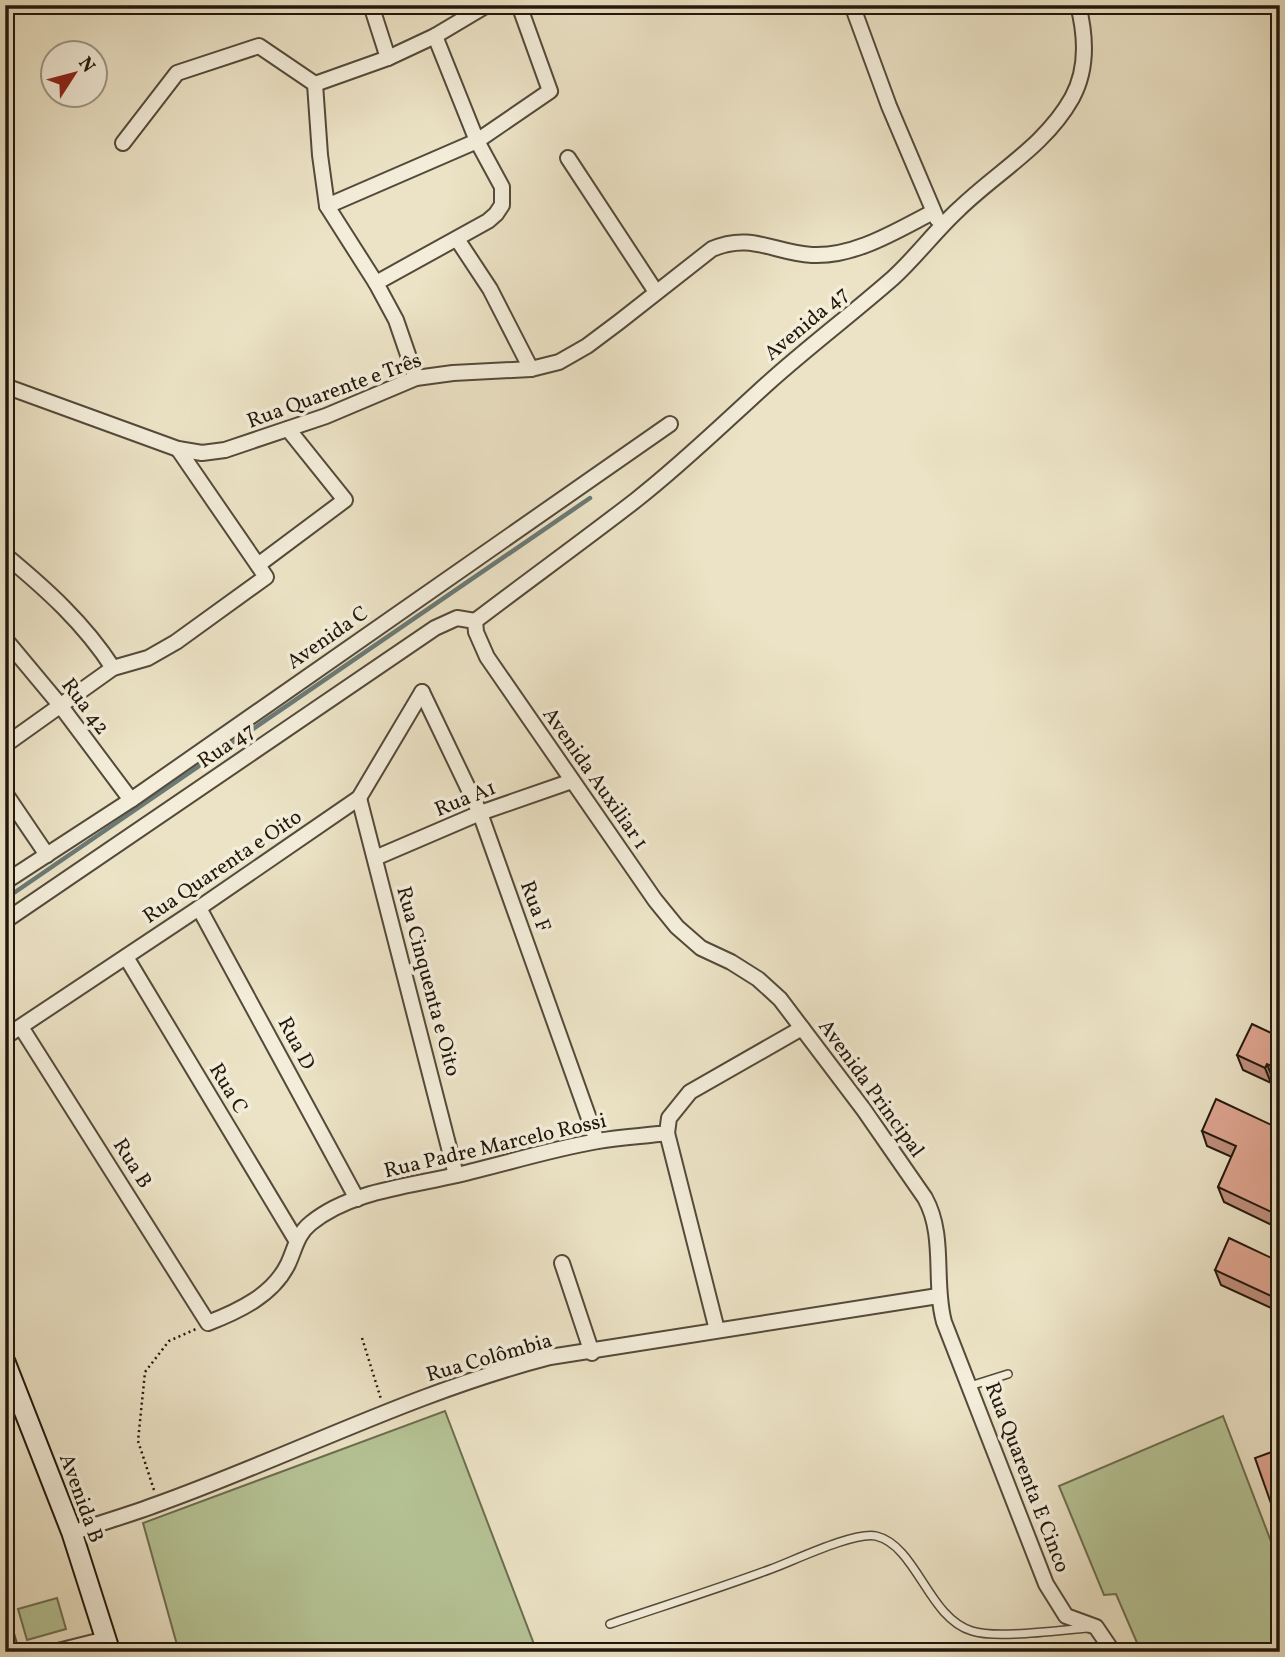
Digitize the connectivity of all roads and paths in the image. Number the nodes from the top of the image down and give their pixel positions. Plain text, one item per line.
1 (371, 5) edge
2 (487, 5) edge
3 (519, 5) edge
4 (852, 5) edge
5 (1078, 5) edge
6 (467, 10) edge
7 (435, 36) junction
8 (388, 58) junction
9 (315, 84) junction
10 (477, 141) junction
11 (123, 143) dead end
12 (568, 158) dead end
13 (327, 206) junction
14 (933, 212) junction
15 (941, 226) junction
16 (457, 239) junction
17 (376, 283) junction
18 (656, 292) junction
19 (531, 369) junction
20 (416, 378) junction
21 (5, 386) edge
22 (670, 424) dead end
23 (288, 429) junction
24 (178, 449) junction
25 (5, 555) edge
26 (258, 565) junction
27 (475, 621) junction
28 (5, 639) edge
29 (113, 668) junction
30 (422, 692) joint
31 (60, 705) junction
32 (5, 746) edge
33 (572, 782) junction
34 (5, 793) edge
35 (359, 798) junction
36 (131, 800) junction
37 (480, 813) junction
38 (47, 855) junction
39 (375, 858) junction
40 (5, 882) edge
41 (200, 908) junction
42 (5, 921) edge
43 (701, 948) joint
44 (126, 957) junction
45 (21, 1027) junction
46 (802, 1028) junction
47 (5, 1037) edge
48 (667, 1133) junction
49 (597, 1141) junction
50 (456, 1175) junction
51 (358, 1199) junction
52 (296, 1240) junction
53 (562, 1263) dead end
54 (938, 1296) junction
55 (944, 1322) joint
56 (208, 1323) junction
57 (717, 1330) junction
58 (362, 1338) dead end
59 (592, 1353) junction
60 (5, 1362) edge
61 (1008, 1374) dead end
62 (970, 1386) junction
63 (385, 1412) junction
64 (159, 1504) junction
65 (72, 1533) junction
66 (610, 1624) dead end
67 (1096, 1627) junction
68 (5, 1631) edge
69 (108, 1646) edge
70 (10, 1652) edge
71 (54, 1652) edge
72 (1113, 1652) edge

1 - 8 street
2 - 6 street
3 - 10 street
4 - 14 street
5 - 15 street, Avenida 47
6 - 7 street
7 - 8 street
7 - 10 street
8 - 9 street
9 - 11 street
9 - 13 street
10 - 13 street
10 - 16 street
12 - 18 street
13 - 17 street
14 - 15 street
14 - 18 street, Rua Quarente e Três
15 - 27 street, Avenida 47
16 - 17 street
16 - 19 street
17 - 20 street
18 - 19 street, Rua Quarente e Três
19 - 20 street, Rua Quarente e Três
20 - 23 street, Rua Quarente e Três
21 - 24 street, Rua Quarente e Três
22 - 36 street, Avenida C
23 - 24 street, Rua Quarente e Três
23 - 26 street
24 - 26 street
25 - 29 street
26 - 29 street
27 - 33 street, Avenida Auxiliar 1
27 - 42 street, Rua 47
28 - 31 street, Rua 42
29 - 31 street
30 - 35 street, Rua Quarenta e Oito
30 - 37 street, Rua F
31 - 32 street
31 - 36 street, Rua 42
33 - 37 street, Rua A1
33 - 43 street, Avenida Auxiliar 1
34 - 38 street
35 - 39 street, Rua Cinquenta e Oito
35 - 41 street, Rua Quarenta e Oito
36 - 38 street, Avenida C
37 - 39 street, Rua A1
37 - 49 street, Rua F
38 - 40 street, Avenida C
39 - 50 street, Rua Cinquenta e Oito
41 - 44 street, Rua Quarenta e Oito
41 - 51 street, Rua D
43 - 46 street, Avenida Principal
44 - 45 street, Rua Quarenta e Oito
44 - 52 street, Rua C
45 - 47 street, Rua Quarenta e Oito
45 - 56 street, Rua B
46 - 48 street
46 - 54 street, Avenida Principal
48 - 49 street, Rua Padre Marcelo Rossi
48 - 57 street
49 - 50 street, Rua Padre Marcelo Rossi
50 - 51 street, Rua Padre Marcelo Rossi
51 - 52 street, Rua Padre Marcelo Rossi
52 - 56 street, Rua Padre Marcelo Rossi
53 - 59 street
54 - 55 street, Avenida Principal
54 - 57 street, Rua Colômbia
55 - 62 street, Rua Quarenta E Cinco
56 - 64 path
57 - 59 street, Rua Colômbia
58 - 63 path
59 - 63 street, Rua Colômbia
60 - 65 street, Avenida B
61 - 62 lane
62 - 67 street, Rua Quarenta E Cinco
63 - 64 street, Rua Colômbia
64 - 65 street, Rua Colômbia
65 - 69 street, Avenida B
66 - 67 lane
67 - 72 street
68 - 70 street
69 - 71 street

